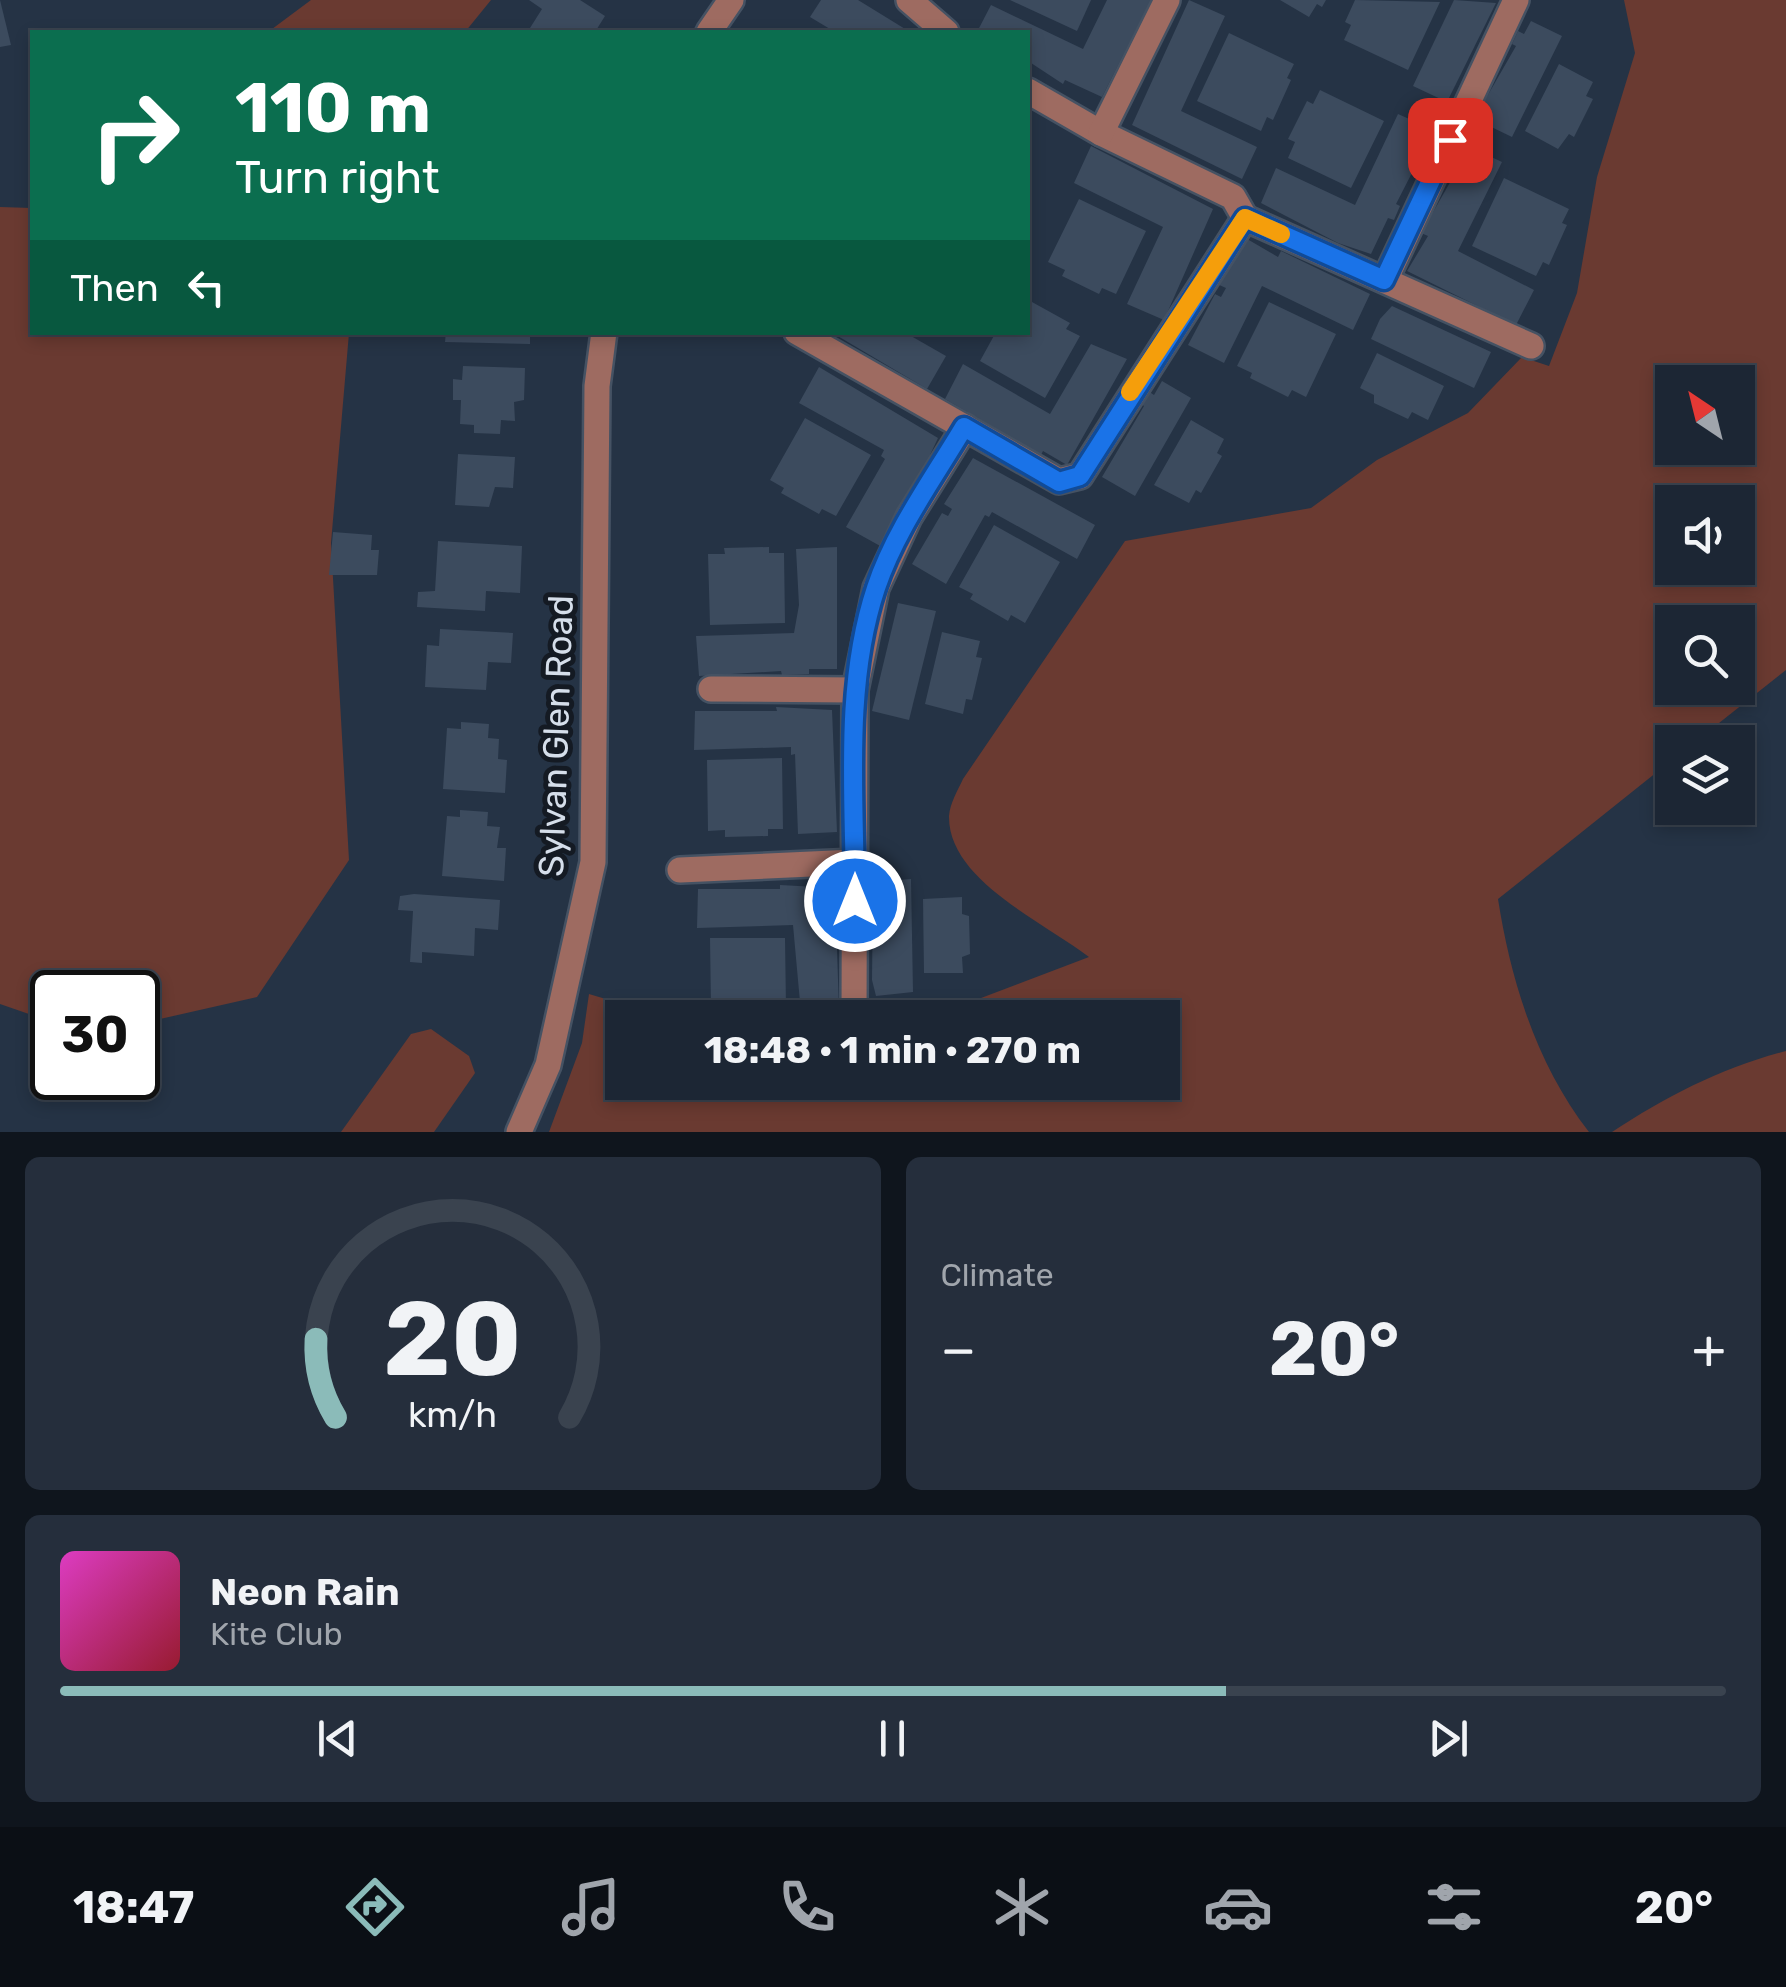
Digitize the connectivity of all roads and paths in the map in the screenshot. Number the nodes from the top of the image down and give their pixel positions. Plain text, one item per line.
1 (732, 0) edge
2 (909, 0) edge
3 (1167, 0) edge
4 (1516, 0) edge
5 (710, 30) edge
6 (944, 30) edge
7 (1030, 92) edge
8 (1101, 133) junction
9 (1245, 218) junction
10 (1384, 280) junction
11 (604, 335) edge
12 (802, 335) edge
13 (1531, 346) dead end
14 (964, 427) junction
15 (711, 688) dead end
16 (855, 690) junction
17 (855, 862) junction
18 (680, 870) dead end
19 (854, 1000) edge
20 (519, 1132) edge

1 - 5 street
2 - 6 street
3 - 8 street
4 - 10 street
7 - 8 street
8 - 9 street
9 - 10 street
9 - 14 street
10 - 13 street
11 - 20 street, Sylvan Glen Road
12 - 14 street
14 - 16 street
15 - 16 street
16 - 17 street
17 - 18 street
17 - 19 street

